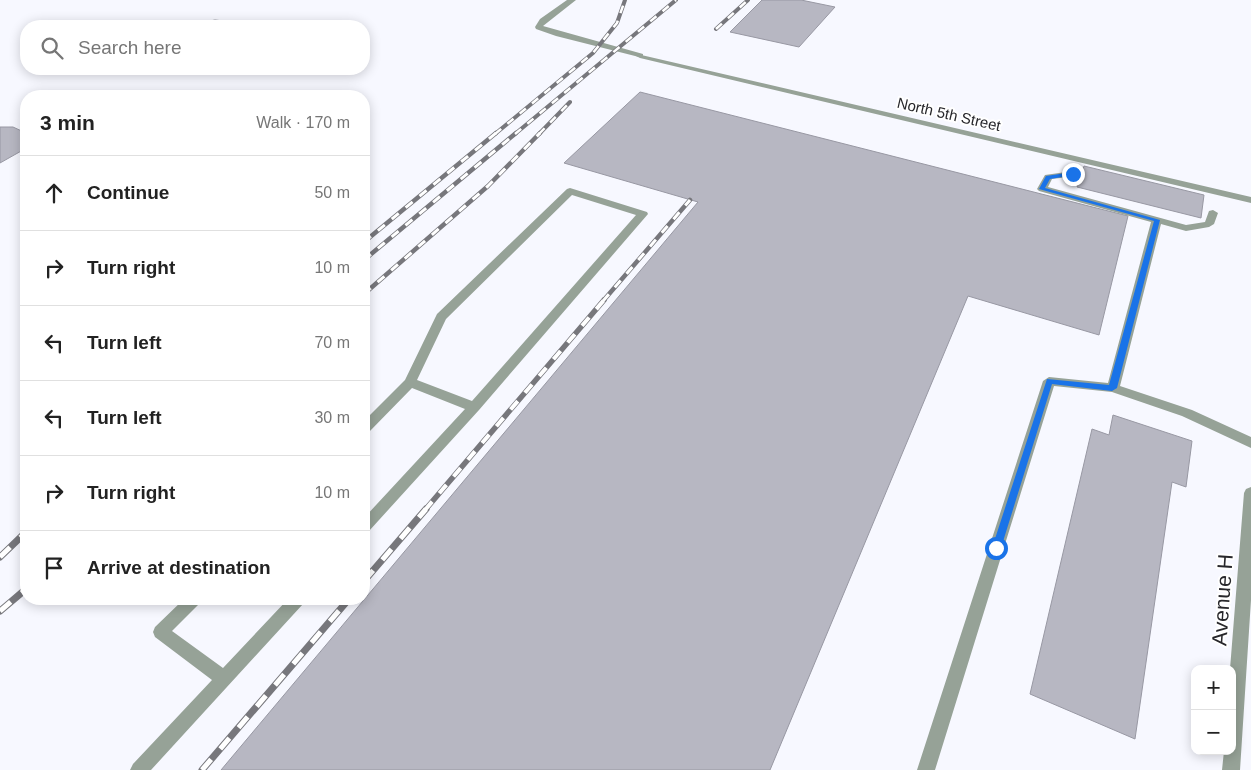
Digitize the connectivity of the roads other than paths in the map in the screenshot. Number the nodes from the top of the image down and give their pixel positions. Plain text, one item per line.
1 (572, 0) edge
2 (1073, 174) dead end
3 (1251, 200) edge
4 (1213, 213) dead end
5 (1157, 220) junction
6 (410, 382) junction
7 (1112, 388) junction
8 (474, 408) junction
9 (370, 423) edge
10 (1251, 443) edge
11 (1251, 493) edge
12 (370, 521) edge
13 (188, 605) edge
14 (292, 605) edge
15 (224, 679) junction
16 (139, 770) edge
17 (926, 770) edge
18 (1231, 770) edge

1 - 3 street, North 5th Street
2 - 5 street
4 - 5 street
5 - 7 street
6 - 8 street
6 - 8 street
6 - 9 street
7 - 10 street
7 - 17 street
8 - 12 street
11 - 18 street, Avenue H
13 - 15 street
14 - 15 street
15 - 16 street

